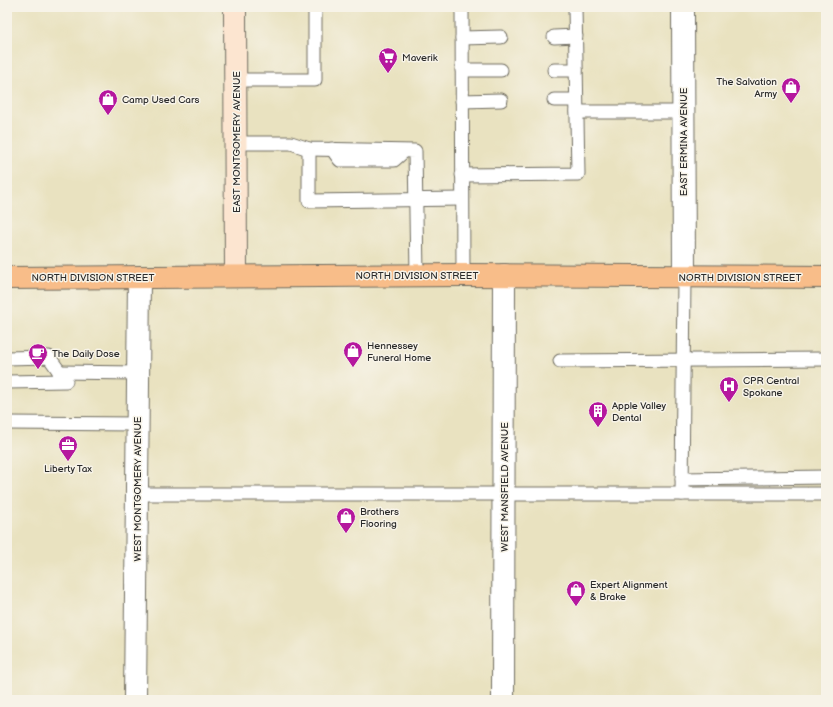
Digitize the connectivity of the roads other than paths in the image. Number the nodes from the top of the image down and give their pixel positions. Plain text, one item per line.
1 (235, 7) edge
2 (315, 7) edge
3 (462, 7) edge
4 (575, 7) edge
5 (683, 7) edge
6 (576, 36) junction
7 (501, 37) dead end
8 (554, 37) dead end
9 (462, 38) junction
10 (462, 70) junction
11 (501, 70) dead end
12 (554, 70) dead end
13 (576, 70) junction
14 (235, 80) junction
15 (462, 100) junction
16 (501, 100) dead end
17 (554, 100) dead end
18 (577, 106) junction
19 (683, 112) junction
20 (236, 144) junction
21 (308, 149) junction
22 (462, 175) junction
23 (462, 200) junction
24 (417, 201) junction
25 (417, 275) junction
26 (463, 275) junction
27 (504, 275) junction
28 (236, 276) junction
29 (138, 277) junction
30 (684, 277) junction
31 (826, 277) edge
32 (7, 278) edge
33 (7, 358) edge
34 (826, 359) edge
35 (560, 361) dead end
36 (684, 361) junction
37 (59, 372) junction
38 (137, 373) junction
39 (7, 382) edge
40 (7, 423) edge
41 (137, 424) junction
42 (826, 477) edge
43 (682, 479) junction
44 (137, 494) junction
45 (504, 494) junction
46 (682, 494) junction
47 (826, 494) edge
48 (135, 700) edge
49 (503, 700) edge

1 - 14 street, EAST MONTGOMERY AVENUE
2 - 14 lane
3 - 9 lane
4 - 6 lane
5 - 19 street, EAST ERMINA AVENUE
6 - 8 lane
6 - 13 lane
7 - 9 lane
9 - 10 lane
10 - 11 lane
10 - 15 lane
12 - 13 lane
13 - 18 lane
14 - 20 street, EAST MONTGOMERY AVENUE
15 - 16 lane
15 - 22 lane
17 - 18 lane
18 - 19 lane
18 - 22 lane
19 - 30 street, EAST ERMINA AVENUE
20 - 21 lane
20 - 28 street, EAST MONTGOMERY AVENUE
21 - 24 lane
21 - 24 lane
22 - 23 lane
23 - 24 lane
23 - 26 lane
24 - 25 lane
25 - 26 main road, NORTH DIVISION STREET
25 - 28 main road, NORTH DIVISION STREET
26 - 27 main road, NORTH DIVISION STREET
27 - 30 main road, NORTH DIVISION STREET
27 - 45 street, WEST MANSFIELD AVENUE
28 - 29 main road, NORTH DIVISION STREET
29 - 32 main road, NORTH DIVISION STREET
29 - 38 street, WEST MONTGOMERY AVENUE
30 - 31 main road, NORTH DIVISION STREET
30 - 36 lane
33 - 37 lane
34 - 36 lane
35 - 36 lane
36 - 43 lane
37 - 38 lane
37 - 39 lane
38 - 41 street, WEST MONTGOMERY AVENUE
40 - 41 lane
41 - 44 street, WEST MONTGOMERY AVENUE
42 - 43 lane
43 - 46 lane
44 - 45 lane
44 - 48 street, WEST MONTGOMERY AVENUE
45 - 46 lane
45 - 49 street, WEST MANSFIELD AVENUE
46 - 47 lane

